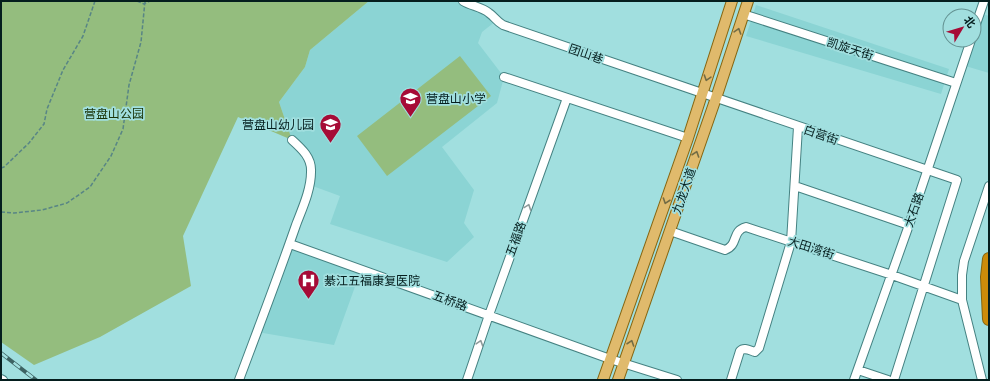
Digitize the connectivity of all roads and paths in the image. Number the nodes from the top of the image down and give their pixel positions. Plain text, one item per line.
1 (95, 1) edge
2 (137, 1) edge
3 (145, 1) edge
4 (150, 1) edge
5 (463, 1) edge
6 (732, 1) edge
7 (748, 1) edge
8 (144, 4) junction
9 (743, 14) junction
10 (968, 48) edge
11 (504, 77) dead end
12 (956, 83) junction
13 (702, 94) junction
14 (567, 98) junction
15 (716, 98) junction
16 (798, 127) junction
17 (688, 138) junction
18 (292, 140) dead end
19 (1, 168) edge
20 (927, 171) junction
21 (795, 186) junction
22 (989, 186) edge
23 (1, 212) edge
24 (909, 225) junction
25 (670, 231) junction
26 (791, 242) junction
27 (290, 244) junction
28 (989, 259) edge
29 (892, 275) junction
30 (923, 286) junction
31 (962, 300) junction
32 (489, 315) junction
33 (989, 318) edge
34 (610, 359) junction
35 (624, 363) junction
36 (858, 370) junction
37 (239, 380) edge
38 (467, 380) edge
39 (604, 380) edge
40 (618, 380) edge
41 (677, 380) edge
42 (731, 380) edge
43 (854, 380) edge
44 (888, 380) edge
45 (894, 380) edge
46 (982, 380) edge

1 - 19 path
2 - 8 path
3 - 8 path
4 - 8 path
5 - 13 street, 团山巷
6 -> 13 main road, 九龙大道
7 - 9 main road, 九龙大道
8 - 23 path
9 - 12 street, 凯旋天街
15 -> 9 main road, 九龙大道
10 - 12 street, 大石路
11 - 14 street
12 - 20 street, 大石路
13 - 15 street, 团山巷
13 - 17 main road, 九龙大道
14 - 17 street
32 -> 14 street, 五福路
15 - 16 street, 白营街
25 -> 15 main road, 九龙大道
16 - 20 street, 白营街
16 - 21 street
17 -> 34 main road, 九龙大道
18 - 27 street
20 - 24 street, 大石路
20 - 30 street, 白营街
21 - 24 street
21 - 26 street
22 - 31 street
24 - 29 street, 大石路
25 - 26 street, 大田湾街
35 -> 25 main road, 九龙大道
26 - 29 street, 大田湾街
26 - 42 street
27 - 32 street, 五桥路
27 - 37 street
28 - 33 highway
29 - 30 street, 大田湾街
29 - 36 street, 大石路
30 - 31 street, 大田湾街
30 - 45 street
31 - 46 street
32 - 34 street, 五桥路
38 -> 32 street, 五福路
34 - 35 street, 五桥路
34 - 39 main road, 九龙大道
35 - 40 main road, 九龙大道
35 - 41 street, 五桥路
36 - 43 street, 大石路
36 - 44 street

